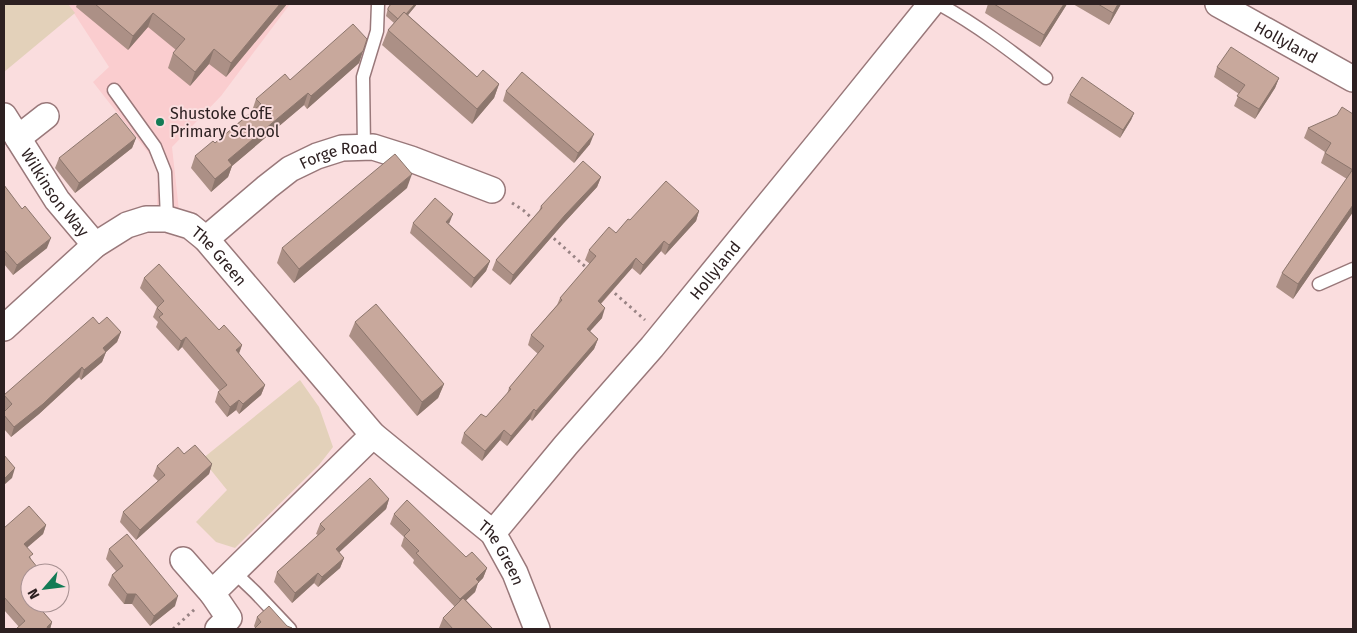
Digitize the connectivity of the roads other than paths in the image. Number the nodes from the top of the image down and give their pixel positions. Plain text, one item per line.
1 (378, 4) edge
2 (931, 4) edge
3 (939, 4) edge
4 (1218, 4) edge
5 (1046, 78) dead end
6 (1353, 79) edge
7 (114, 90) dead end
8 (4, 116) edge
9 (46, 116) dead end
10 (18, 138) junction
11 (364, 148) junction
12 (492, 190) road end
13 (167, 219) junction
14 (206, 239) junction
15 (95, 245) junction
16 (1353, 269) edge
17 (1319, 284) dead end
18 (4, 328) edge
19 (373, 435) junction
20 (493, 533) junction
21 (183, 560) dead end
22 (234, 572) junction
23 (212, 593) junction
24 (218, 629) edge
25 (290, 629) edge
26 (537, 629) edge

1 - 11 lane
2 - 20 street, Hollyland
3 - 5 lane
4 - 6 street, Hollyland
7 - 13 lane
8 - 10 street, Wilkinson Way
9 - 10 street, Wilkinson Way
10 - 15 street, Wilkinson Way
11 - 12 street, Forge Road
11 - 14 street, Forge Road
13 - 14 street, The Green
13 - 15 street, The Green
14 - 19 street, The Green
15 - 18 street, The Green
16 - 17 lane
19 - 20 street, The Green
19 - 22 street
20 - 26 street, The Green
21 - 23 street
22 - 23 street
22 - 25 lane
23 - 24 street

